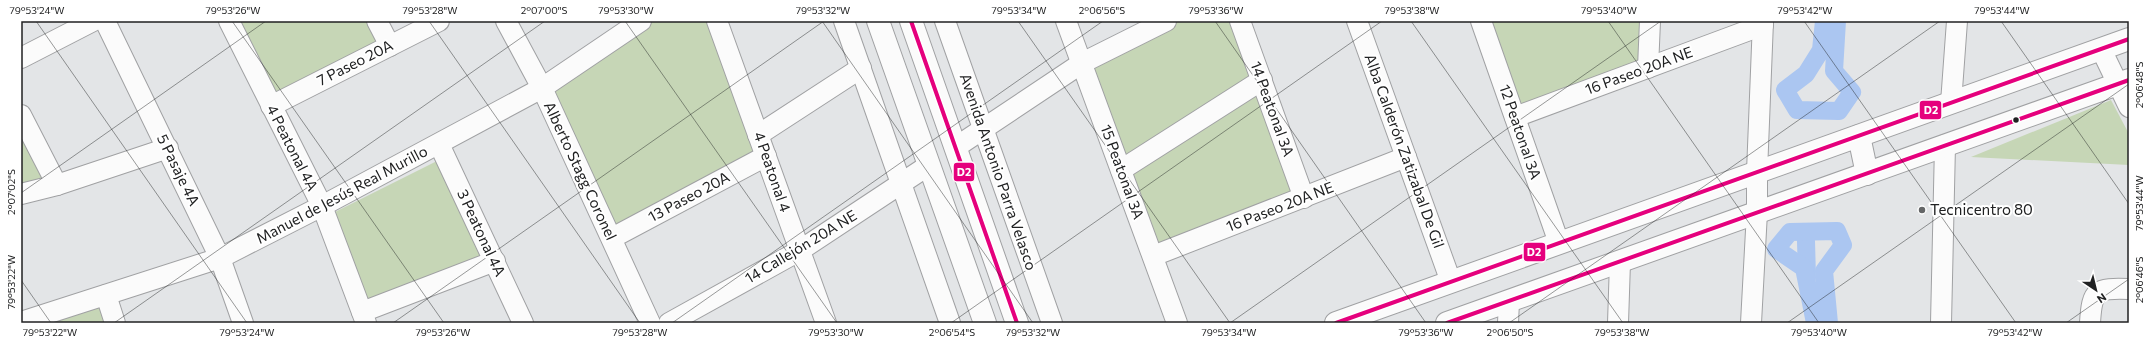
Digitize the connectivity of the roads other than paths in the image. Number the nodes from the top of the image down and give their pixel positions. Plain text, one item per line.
1 (93, 21) edge
2 (105, 21) edge
3 (229, 21) edge
4 (377, 21) edge
5 (439, 21) edge
6 (506, 21) edge
7 (641, 21) edge
8 (717, 21) edge
9 (844, 21) edge
10 (878, 21) edge
11 (911, 21) edge
12 (945, 21) edge
13 (1066, 21) edge
14 (1166, 21) edge
15 (1240, 21) edge
16 (1357, 21) edge
17 (1481, 21) edge
18 (1650, 21) edge
19 (1957, 21) edge
20 (1763, 23) edge
21 (2129, 39) edge
22 (390, 46) junction
23 (2101, 49) junction
24 (21, 58) edge
25 (1082, 63) junction
26 (861, 68) junction
27 (1648, 68) junction
28 (1262, 80) junction
29 (2124, 82) edge
30 (542, 88) junction
31 (1951, 103) junction
32 (270, 106) junction
33 (2129, 106) edge
34 (21, 115) edge
35 (1515, 117) junction
36 (983, 129) junction
37 (758, 134) junction
38 (1859, 136) junction
39 (440, 144) junction
40 (1945, 146) junction
41 (956, 147) junction
42 (168, 148) junction
43 (766, 156) junction
44 (1406, 158) junction
45 (929, 165) junction
46 (1121, 170) junction
47 (1757, 172) junction
48 (1867, 174) junction
49 (901, 183) junction
50 (56, 185) junction
51 (21, 194) edge
52 (1304, 198) junction
53 (322, 206) junction
54 (1757, 212) junction
55 (612, 238) junction
56 (1559, 243) junction
57 (799, 251) junction
58 (1153, 256) junction
59 (220, 258) junction
60 (495, 261) junction
61 (1620, 262) junction
62 (1451, 282) junction
63 (2129, 289) edge
64 (106, 295) junction
65 (1509, 301) junction
66 (364, 317) edge
67 (21, 322) edge
68 (115, 323) edge
69 (243, 323) edge
70 (523, 323) edge
71 (650, 323) edge
72 (669, 323) edge
73 (826, 323) edge
74 (950, 323) edge
75 (985, 323) edge
76 (1017, 323) edge
77 (1052, 323) edge
78 (1177, 323) edge
79 (1336, 323) edge
80 (1447, 323) edge
81 (1508, 323) edge
82 (1618, 323) edge
83 (1751, 323) edge
84 (1941, 323) edge
85 (2090, 323) edge

1 - 24 street
2 - 42 street, 5 Pasaje 4A
3 - 32 street, 4 Peatonal 4A
4 - 22 street
5 - 22 street, 7 Paseo 20A
6 - 30 street, Alberto Stagg Coronel
7 - 30 street, Manuel de Jesús Real Murillo
8 - 37 street, 4 Peatonal 4
9 - 26 street
10 - 45 street
11 - 41 street, Avenida Antonio Parra Velasco
12 - 36 street, Avenida Antonio Parra Velasco
13 - 25 street, 15 Peatonal 3A
14 - 25 street
15 - 28 street, 14 Peatonal 3A
16 - 44 street, Alba Calderón Zatizabal De Gil
17 - 35 street, 12 Peatonal 3A
18 - 27 street
19 - 31 street
20 - 27 street, 16 Paseo 20A NE
20 - 47 street
21 - 23 street
22 - 32 street, 7 Paseo 20A
23 - 29 street
23 - 31 street
25 - 36 street
25 - 46 street, 15 Peatonal 3A
26 - 37 street
26 - 49 street
27 - 35 street, 16 Paseo 20A NE
28 - 46 street
28 - 52 street, 14 Peatonal 3A
29 - 33 street
29 - 40 street
30 - 39 street, Manuel de Jesús Real Murillo
30 - 55 street, Alberto Stagg Coronel
31 - 38 street
32 - 53 street, 4 Peatonal 4A
34 - 50 street
35 - 56 street, 12 Peatonal 3A
36 - 41 street
36 - 77 street, Avenida Antonio Parra Velasco
37 - 43 street, 4 Peatonal 4
38 - 47 street
38 - 48 street
39 - 53 street, Manuel de Jesús Real Murillo
39 - 60 street, 3 Peatonal 4A
40 - 48 street
40 - 84 street
41 - 76 street, Avenida Antonio Parra Velasco
42 - 50 street
42 - 59 street, 5 Pasaje 4A
43 - 55 street, 13 Paseo 20A
43 - 57 street, 4 Peatonal 4
44 - 52 street, 16 Paseo 20A NE
44 - 62 street, Alba Calderón Zatizabal De Gil
45 - 49 street, 14 Callejón 20A NE
45 - 75 street
46 - 58 street, 15 Peatonal 3A
47 - 54 street
47 - 56 street
48 - 54 street
49 - 57 street, 14 Callejón 20A NE
49 - 74 street
50 - 51 street
52 - 58 street, 16 Paseo 20A NE
53 - 59 street, Manuel de Jesús Real Murillo
53 - 66 street, 4 Peatonal 4A
54 - 61 street
54 - 83 street
55 - 71 street, Alberto Stagg Coronel
56 - 62 street
57 - 72 street, 14 Callejón 20A NE
57 - 73 street, 4 Peatonal 4
58 - 78 street, 15 Peatonal 3A
59 - 64 street, Manuel de Jesús Real Murillo
59 - 69 street, 5 Pasaje 4A
60 - 66 street
60 - 70 street, 3 Peatonal 4A
61 - 65 street
61 - 82 street
62 - 79 street
63 - 85 street
64 - 67 street, Manuel de Jesús Real Murillo
64 - 68 street
65 - 80 street
65 - 81 street

